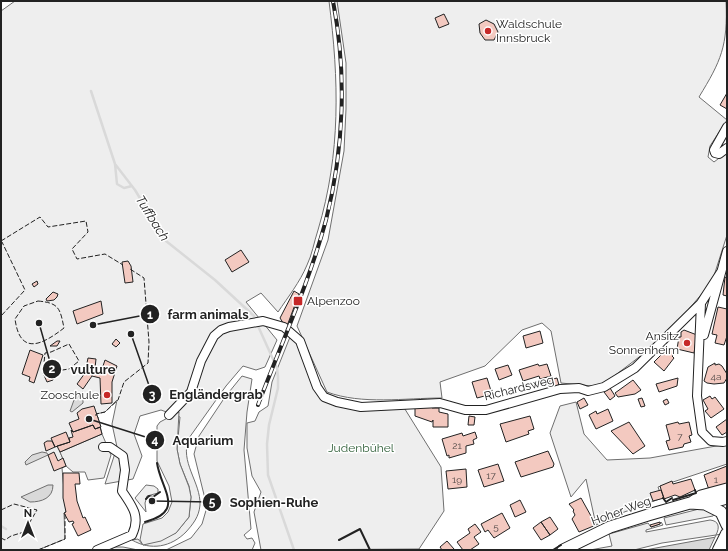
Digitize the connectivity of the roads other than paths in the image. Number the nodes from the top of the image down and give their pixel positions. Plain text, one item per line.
1 (727, 128) edge
2 (727, 148) edge
3 (727, 251) edge
4 (721, 272) junction
5 (701, 303) junction
6 (700, 349) junction
7 (169, 415) dead end
8 (727, 441) edge
9 (102, 447) dead end
10 (727, 489) edge
11 (727, 498) edge
12 (690, 503) junction
13 (705, 504) junction
14 (727, 525) edge
15 (727, 534) edge
16 (97, 550) edge
17 (563, 550) edge
18 (719, 550) edge

1 - 2 street
3 - 4 street
4 - 5 street, Richardsweg
4 - 6 street
5 - 6 street
5 - 7 street, Richardsweg
6 - 8 street
9 - 16 street
10 - 12 street, Hoher Weg
11 - 13 street, Hoher Weg
12 - 13 street, Hoher Weg
12 - 17 street, Hoher Weg
13 - 14 street
15 - 18 main road

